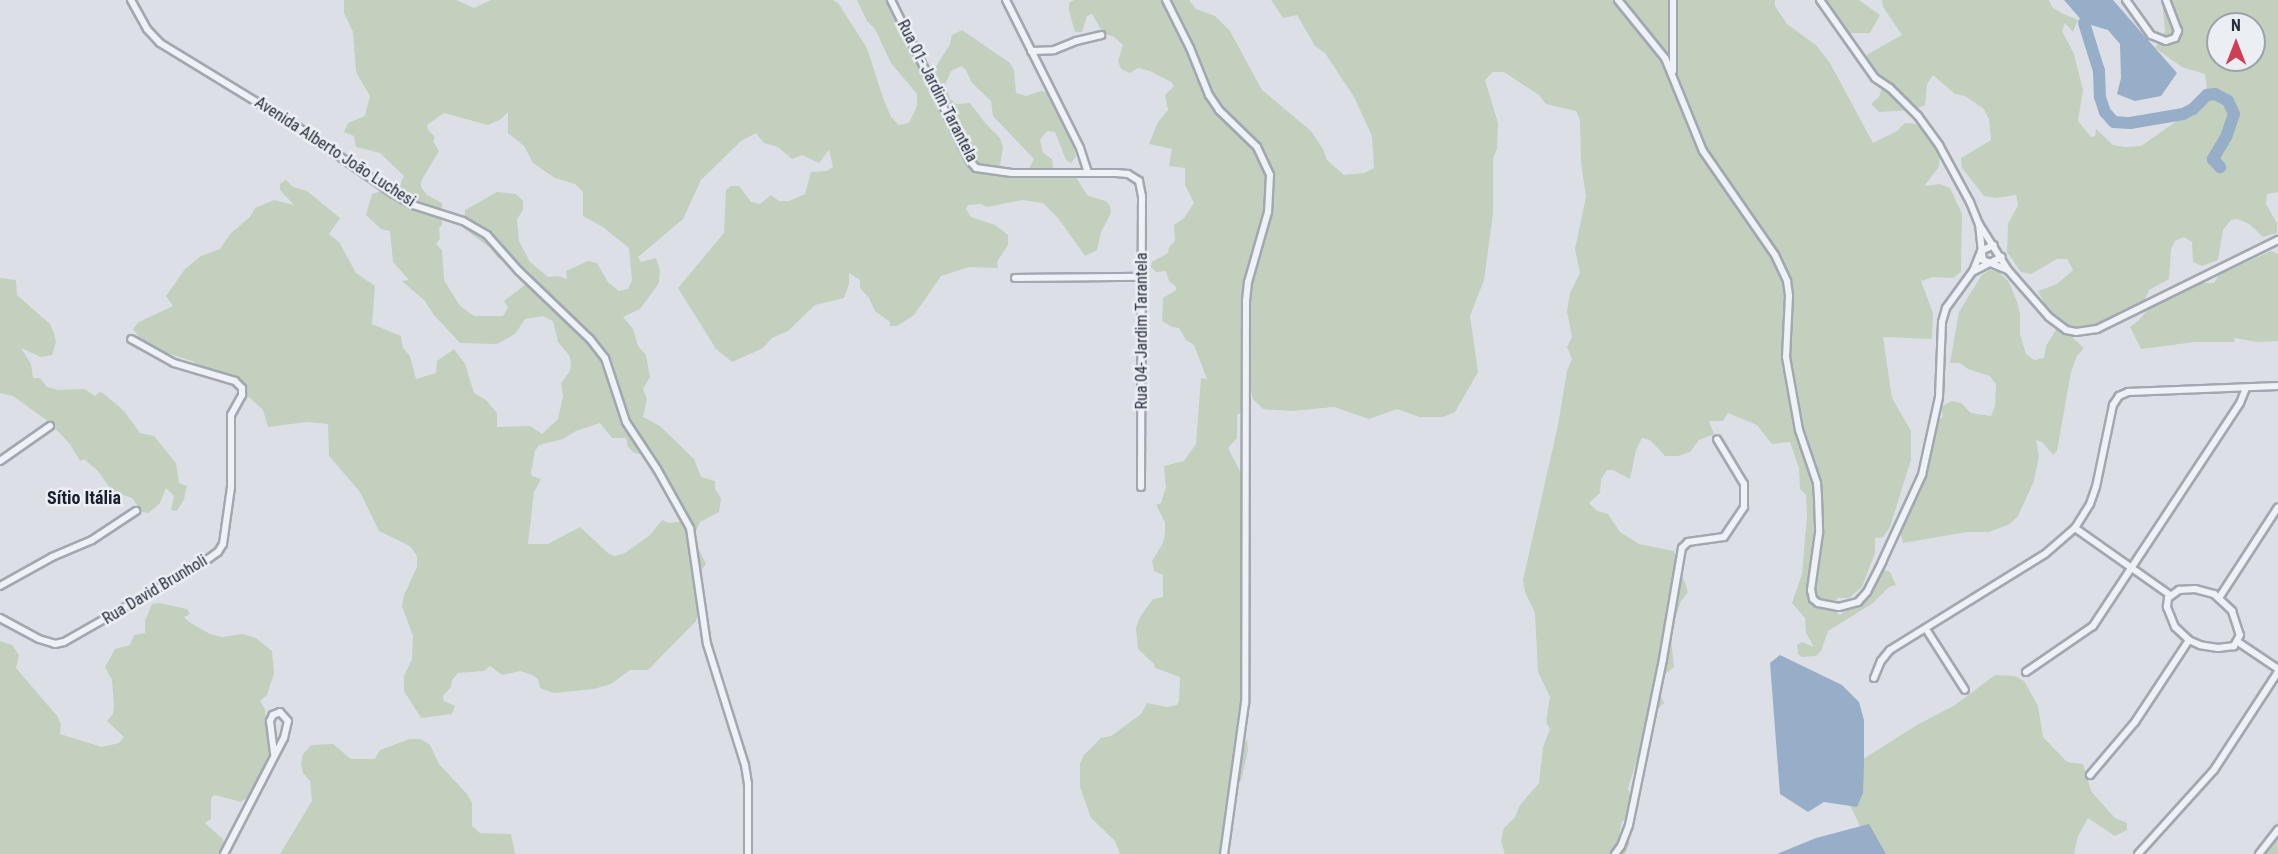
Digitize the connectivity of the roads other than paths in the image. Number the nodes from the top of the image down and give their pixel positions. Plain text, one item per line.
1 (131, 0) edge
2 (891, 0) edge
3 (1006, 0) edge
4 (1166, 0) edge
5 (1618, 0) edge
6 (1673, 0) edge
7 (1820, 0) edge
8 (2126, 0) edge
9 (2166, 0) edge
10 (1101, 35) dead end
11 (1031, 51) junction
12 (1673, 74) junction
13 (1088, 172) junction
14 (1135, 177) joint
15 (1979, 224) junction
16 (2278, 240) edge
17 (1994, 245) junction
18 (1981, 251) junction
19 (2002, 257) junction
20 (1991, 264) junction
21 (2008, 270) junction
22 (1973, 271) junction
23 (1142, 277) junction
24 (1015, 278) dead end
25 (131, 339) dead end
26 (2278, 386) edge
27 (2246, 388) junction
28 (50, 426) dead end
29 (1717, 439) dead end
30 (0, 461) edge
31 (1141, 487) dead end
32 (2278, 507) edge
33 (135, 511) dead end
34 (2075, 528) junction
35 (2132, 568) junction
36 (0, 586) edge
37 (2170, 595) junction
38 (2219, 598) junction
39 (0, 618) edge
40 (1926, 629) junction
41 (2189, 640) junction
42 (2238, 642) junction
43 (2278, 671) edge
44 (2026, 672) dead end
45 (1874, 678) dead end
46 (1965, 690) dead end
47 (274, 754) junction
48 (2090, 775) dead end
49 (2278, 830) edge
50 (2141, 853) edge
51 (224, 854) edge
52 (748, 854) edge
53 (1224, 854) edge
54 (1615, 854) edge
55 (2259, 854) edge

1 - 52 street, Avenida Alberto João Luchesi
2 - 13 street, Rua 01- Jardim Tarantela
3 - 11 street
4 - 53 street
5 - 12 street
6 - 12 street
7 - 15 street
8 - 9 street
10 - 11 street
11 - 13 street
12 - 22 street
13 - 14 street, Rua 01- Jardim Tarantela
14 - 23 street, Rua 04- Jardim Tarantela
15 - 17 street
15 - 18 street
16 - 21 street
17 - 18 street
17 - 19 street
18 - 20 street
18 - 22 street
19 - 20 street
19 - 21 street
20 - 21 street
20 - 22 street
23 - 24 street
23 - 31 street, Rua 04- Jardim Tarantela
25 - 39 street, Rua David Brunholi
26 - 27 street
27 - 34 street
27 - 35 street
28 - 30 street
29 - 54 street
32 - 38 street
33 - 36 street
34 - 35 street
34 - 40 street
35 - 37 street
35 - 44 street
37 - 38 street
37 - 41 street
38 - 42 street
40 - 45 street
40 - 46 street
41 - 42 street
41 - 48 street
42 - 43 street
43 - 50 street
47 - 47 street
47 - 51 street
49 - 55 street

